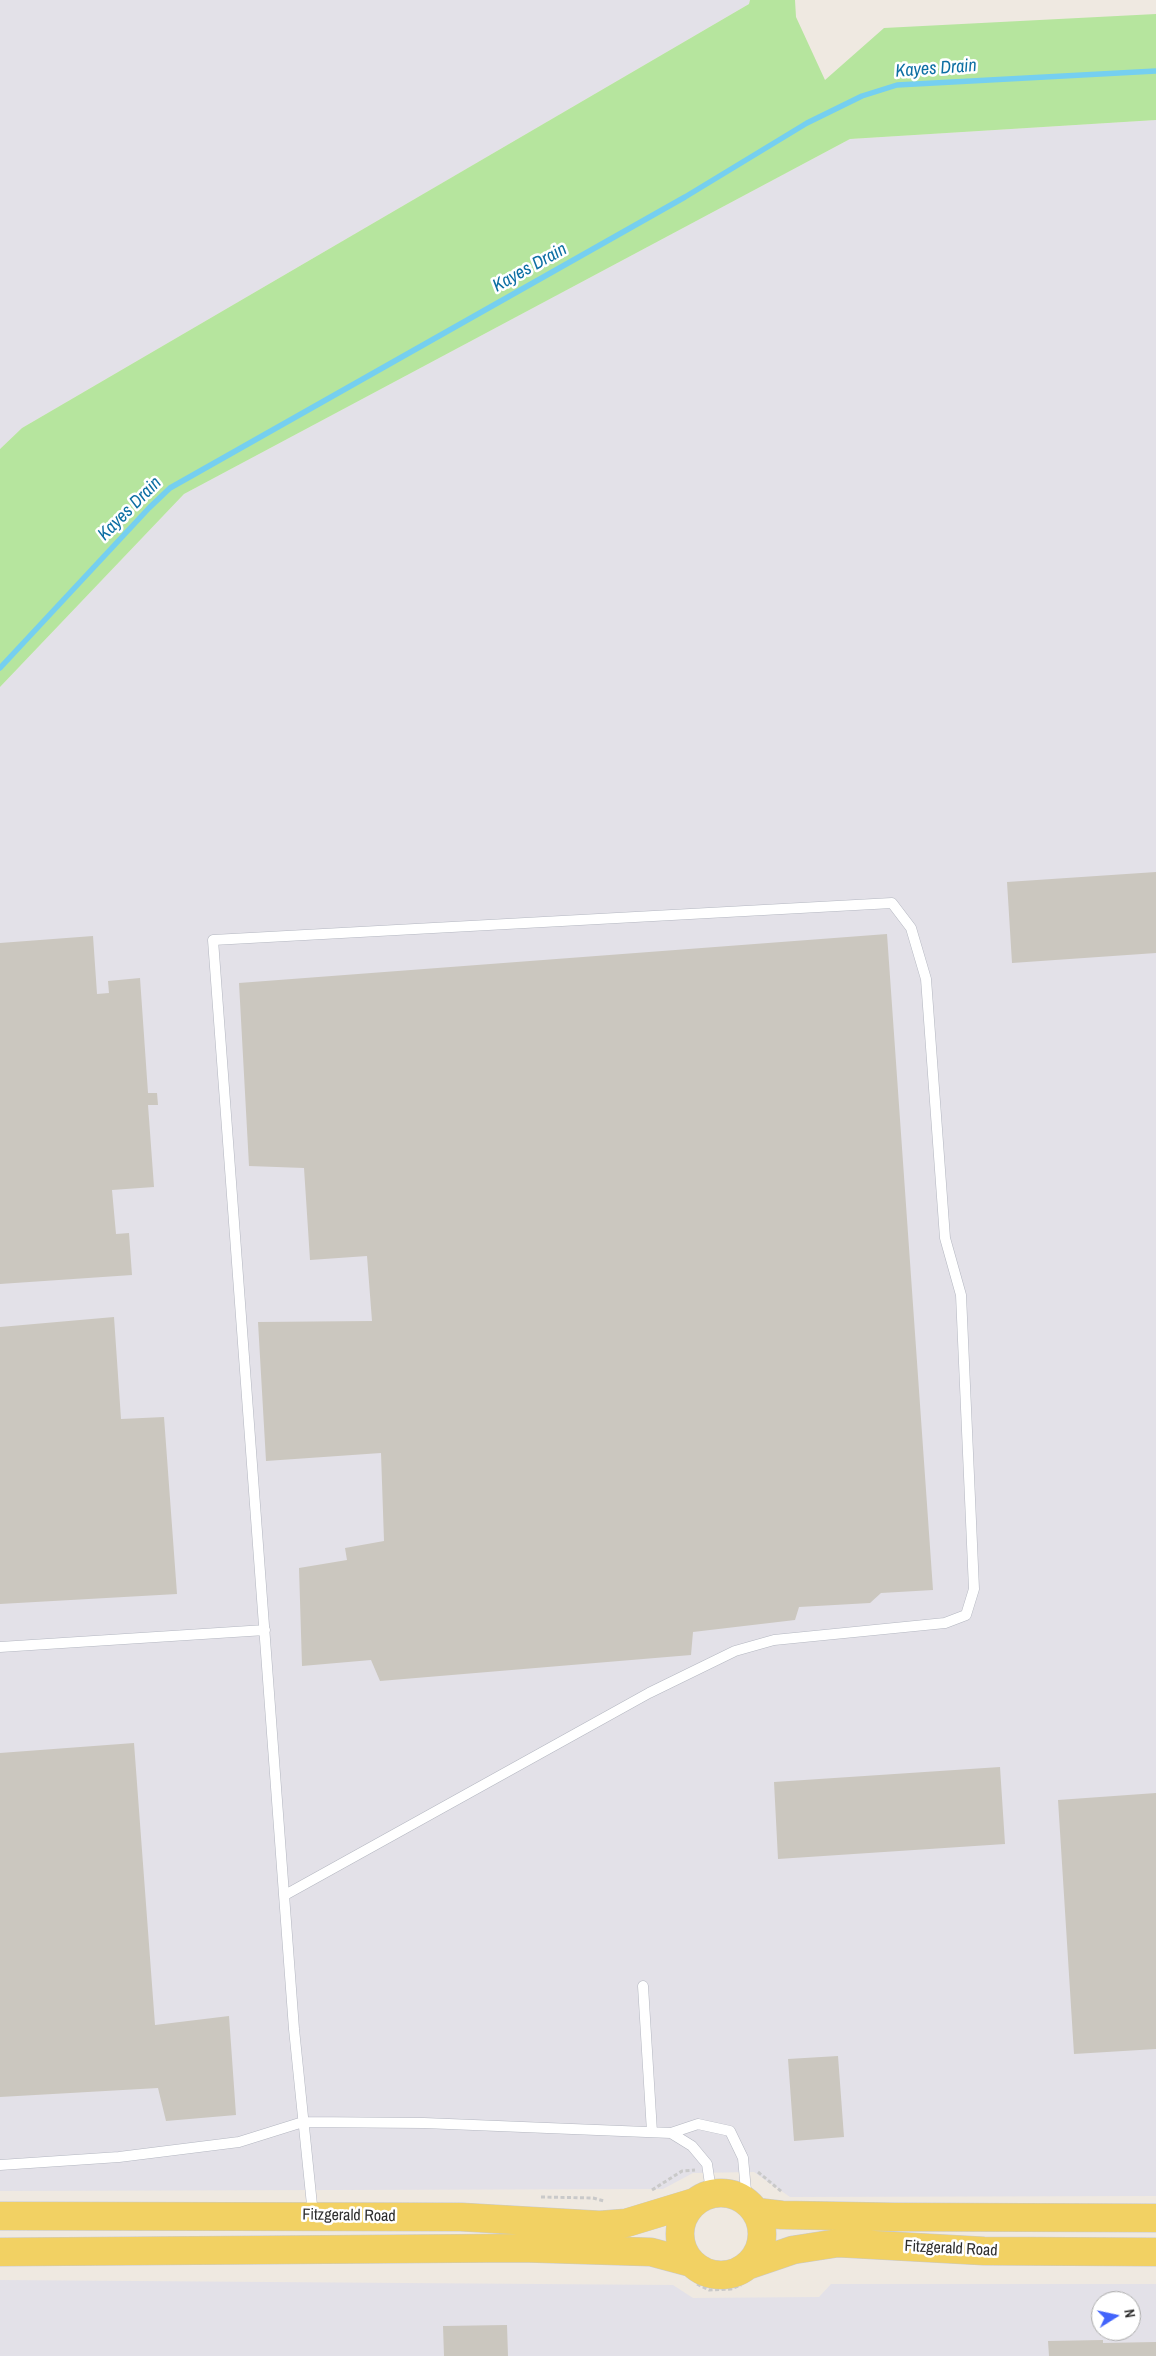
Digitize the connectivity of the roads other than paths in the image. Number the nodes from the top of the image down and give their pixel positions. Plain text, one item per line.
1 (265, 1630) junction
2 (0, 1646) edge
3 (285, 1895) junction
4 (643, 1986) dead end
5 (303, 2122) junction
6 (652, 2132) junction
7 (671, 2133) junction
8 (0, 2165) edge
9 (698, 2200) junction
10 (751, 2207) junction
11 (310, 2215) junction
12 (0, 2216) edge
13 (1156, 2218) edge
14 (0, 2252) edge
15 (1156, 2252) edge
16 (692, 2263) junction
17 (748, 2265) junction

1 - 2 lane
1 - 3 lane
1 - 3 lane
3 - 5 lane
4 - 6 lane
5 - 6 lane
5 - 8 lane
5 - 11 lane
6 - 7 lane
7 - 9 lane
7 - 10 lane
9 - 10 main road
9 - 11 main road, Fitzgerald Road
9 - 16 main road
10 - 13 main road, Fitzgerald Road
10 - 17 main road
11 - 12 main road, Fitzgerald Road
14 - 16 main road, Fitzgerald Road
15 - 17 main road, Fitzgerald Road
16 - 17 main road

